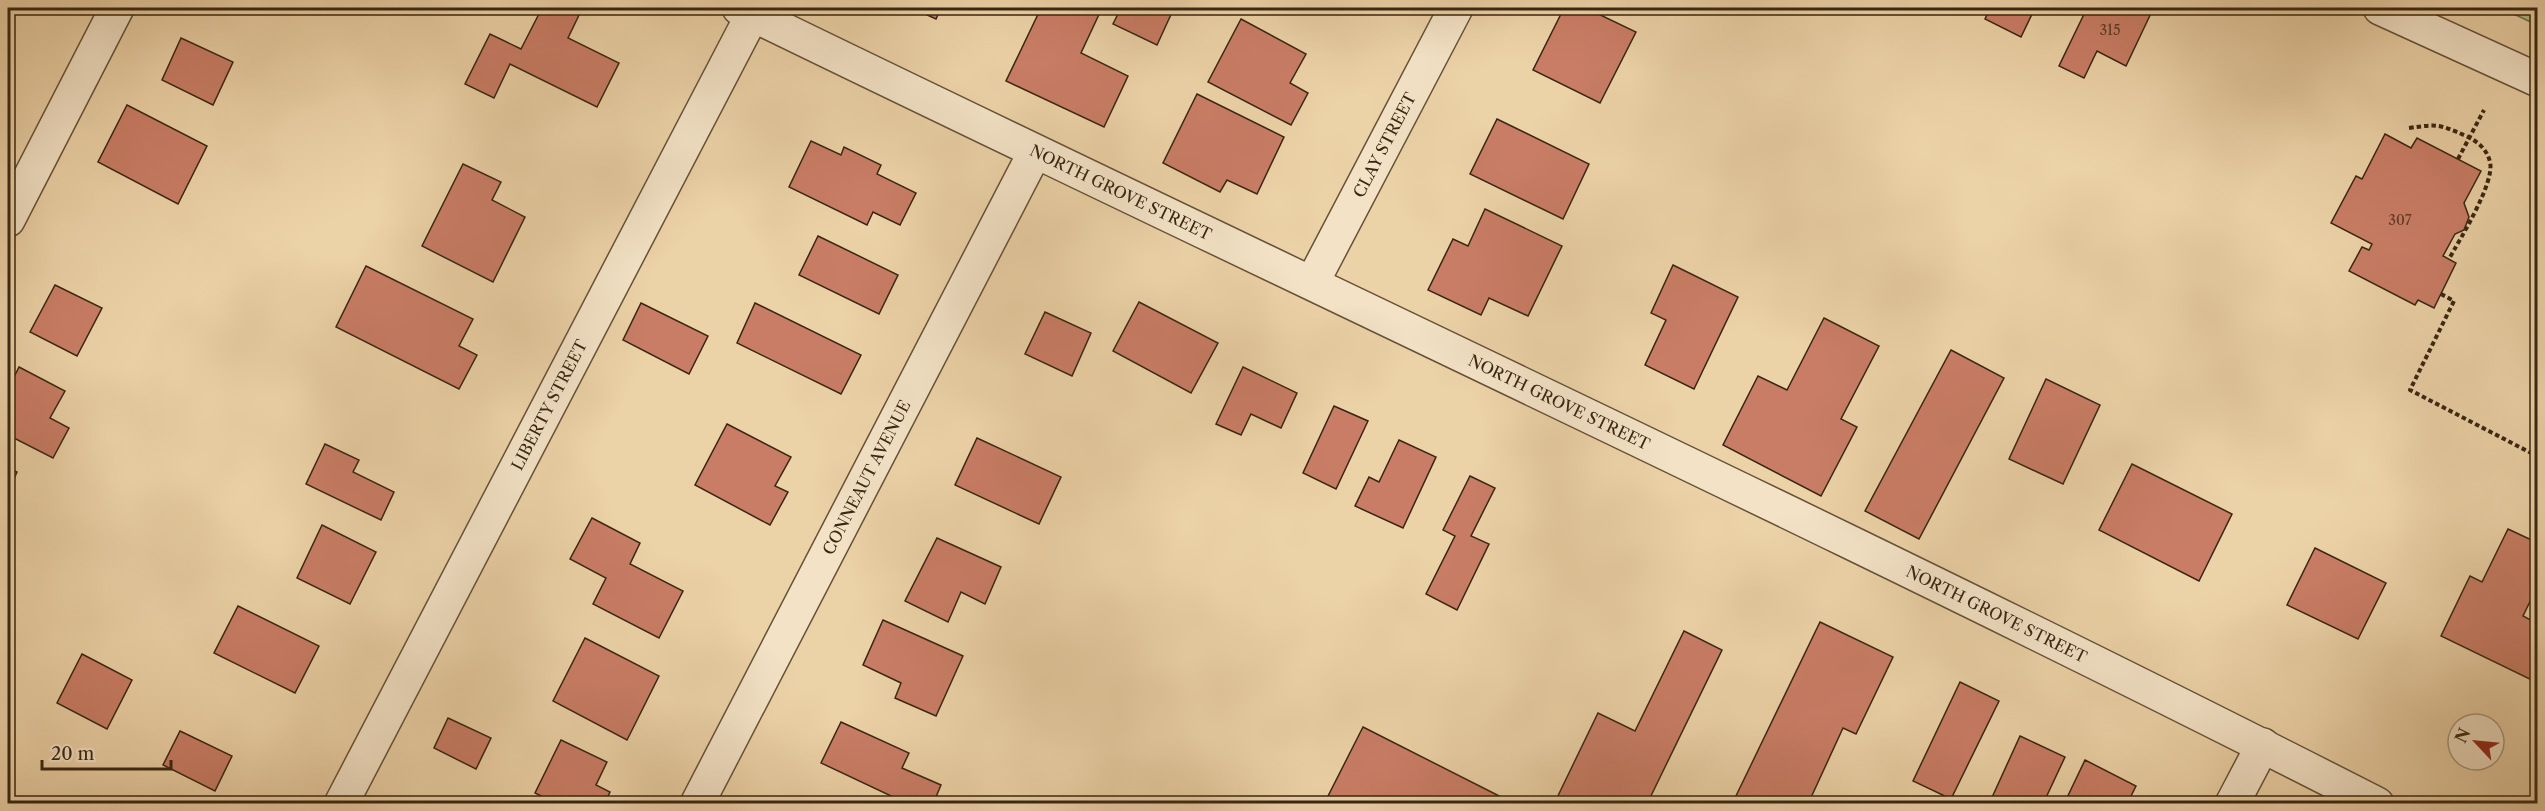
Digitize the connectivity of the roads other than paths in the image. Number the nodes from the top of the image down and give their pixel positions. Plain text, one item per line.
1 (117, 8) edge
2 (1456, 8) edge
3 (2380, 8) edge
4 (749, 10) edge
5 (2538, 80) edge
6 (1035, 152) junction
7 (8, 220) edge
8 (1312, 283) junction
9 (2263, 745) junction
10 (341, 804) edge
11 (697, 804) edge
12 (2232, 804) edge
13 (2377, 804) edge

1 - 7 street
2 - 8 street, CLAY STREET
3 - 5 street
4 - 6 street, NORTH GROVE STREET
4 - 10 street, LIBERTY STREET
6 - 8 street, NORTH GROVE STREET
6 - 11 street, CONNEAUT AVENUE
8 - 9 street, NORTH GROVE STREET
9 - 12 street
9 - 13 street, NORTH GROVE STREET

